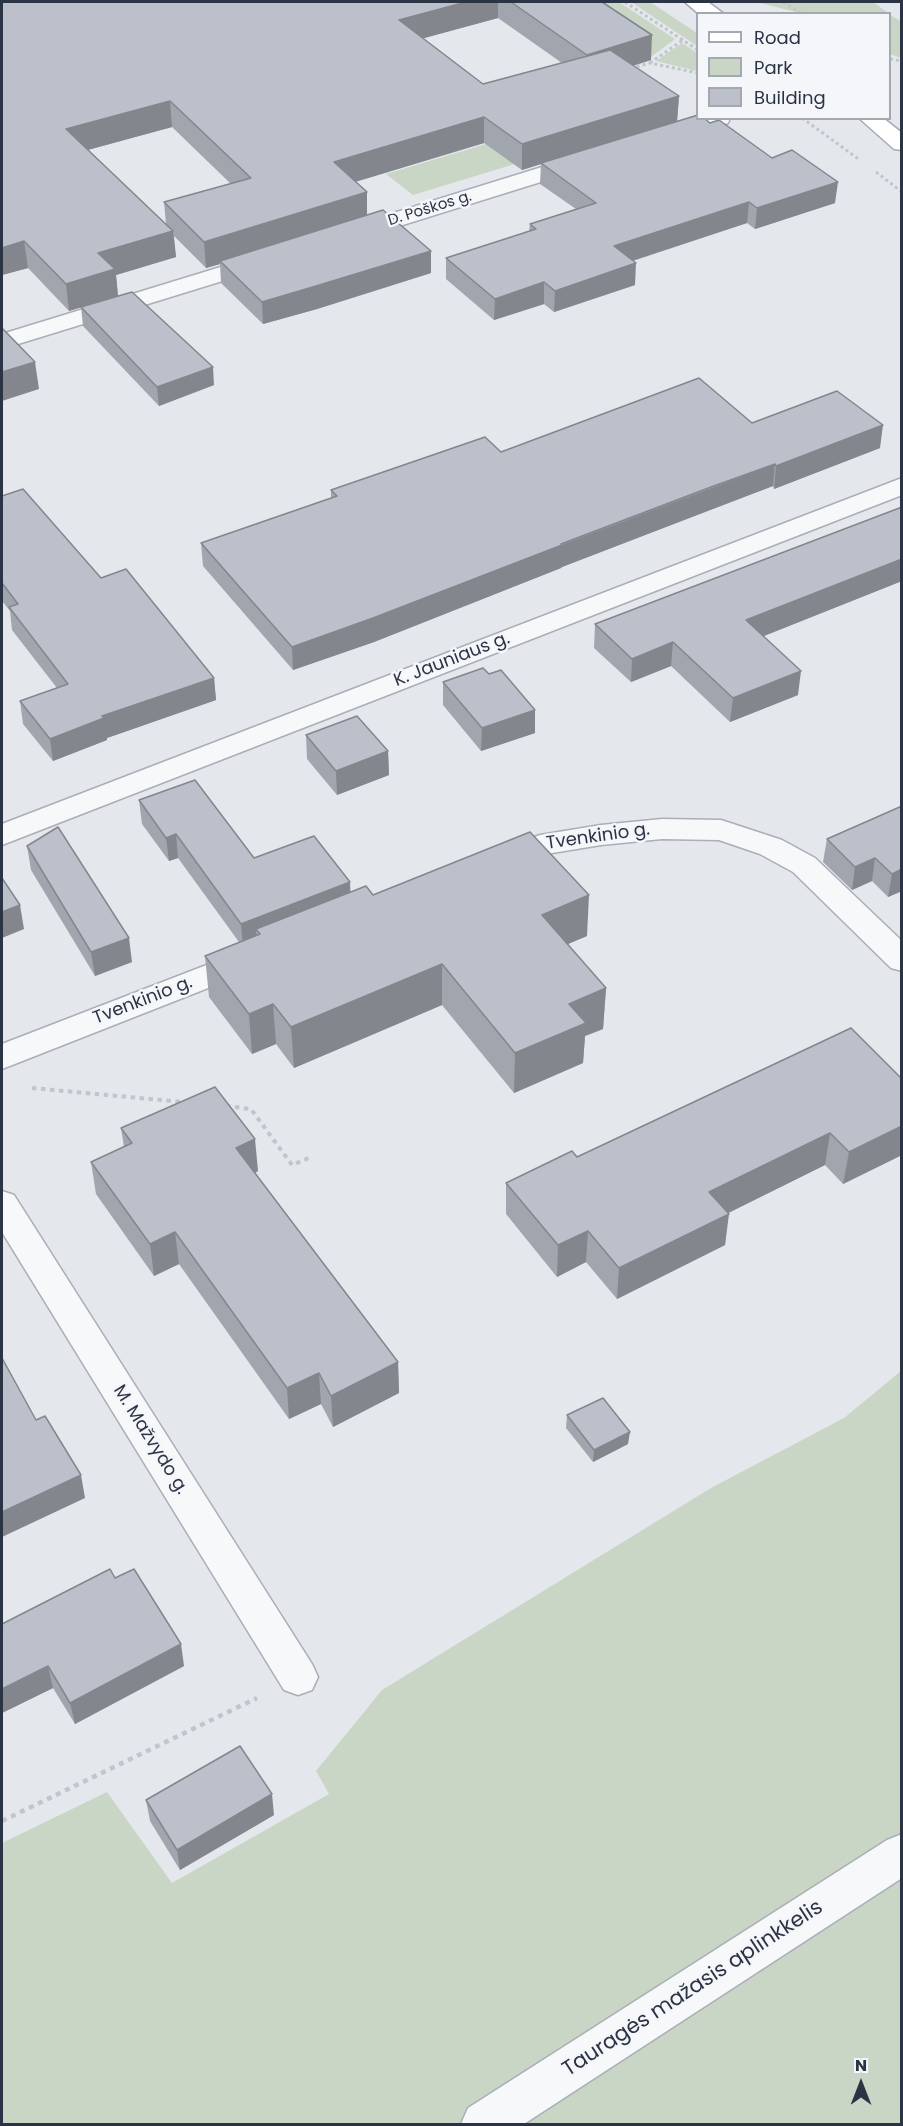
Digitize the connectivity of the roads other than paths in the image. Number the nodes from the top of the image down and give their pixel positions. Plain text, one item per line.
1 (695, 2) edge
2 (711, 12) edge
3 (714, 120) edge
4 (872, 120) edge
5 (645, 142) edge
6 (902, 144) edge
7 (602, 156) edge
8 (331, 240) edge
9 (285, 254) edge
10 (2, 342) edge
11 (902, 486) edge
12 (2, 835) edge
13 (474, 871) edge
14 (276, 949) edge
15 (902, 960) edge
16 (2, 1057) edge
17 (2, 1204) edge
18 (298, 1677) road end
19 (902, 1854) edge
20 (484, 2124) edge

1 - 2 main road
3 - 5 street
4 - 6 main road
7 - 8 street, D. Poškos g.
9 - 10 street
11 - 12 street, K. Jauniaus g.
13 - 15 street, Tvenkinio g.
14 - 16 street, Tvenkinio g.
17 - 18 street, M. Mažvydo g.
19 - 20 street, Tauragės mažasis aplinkkelis

